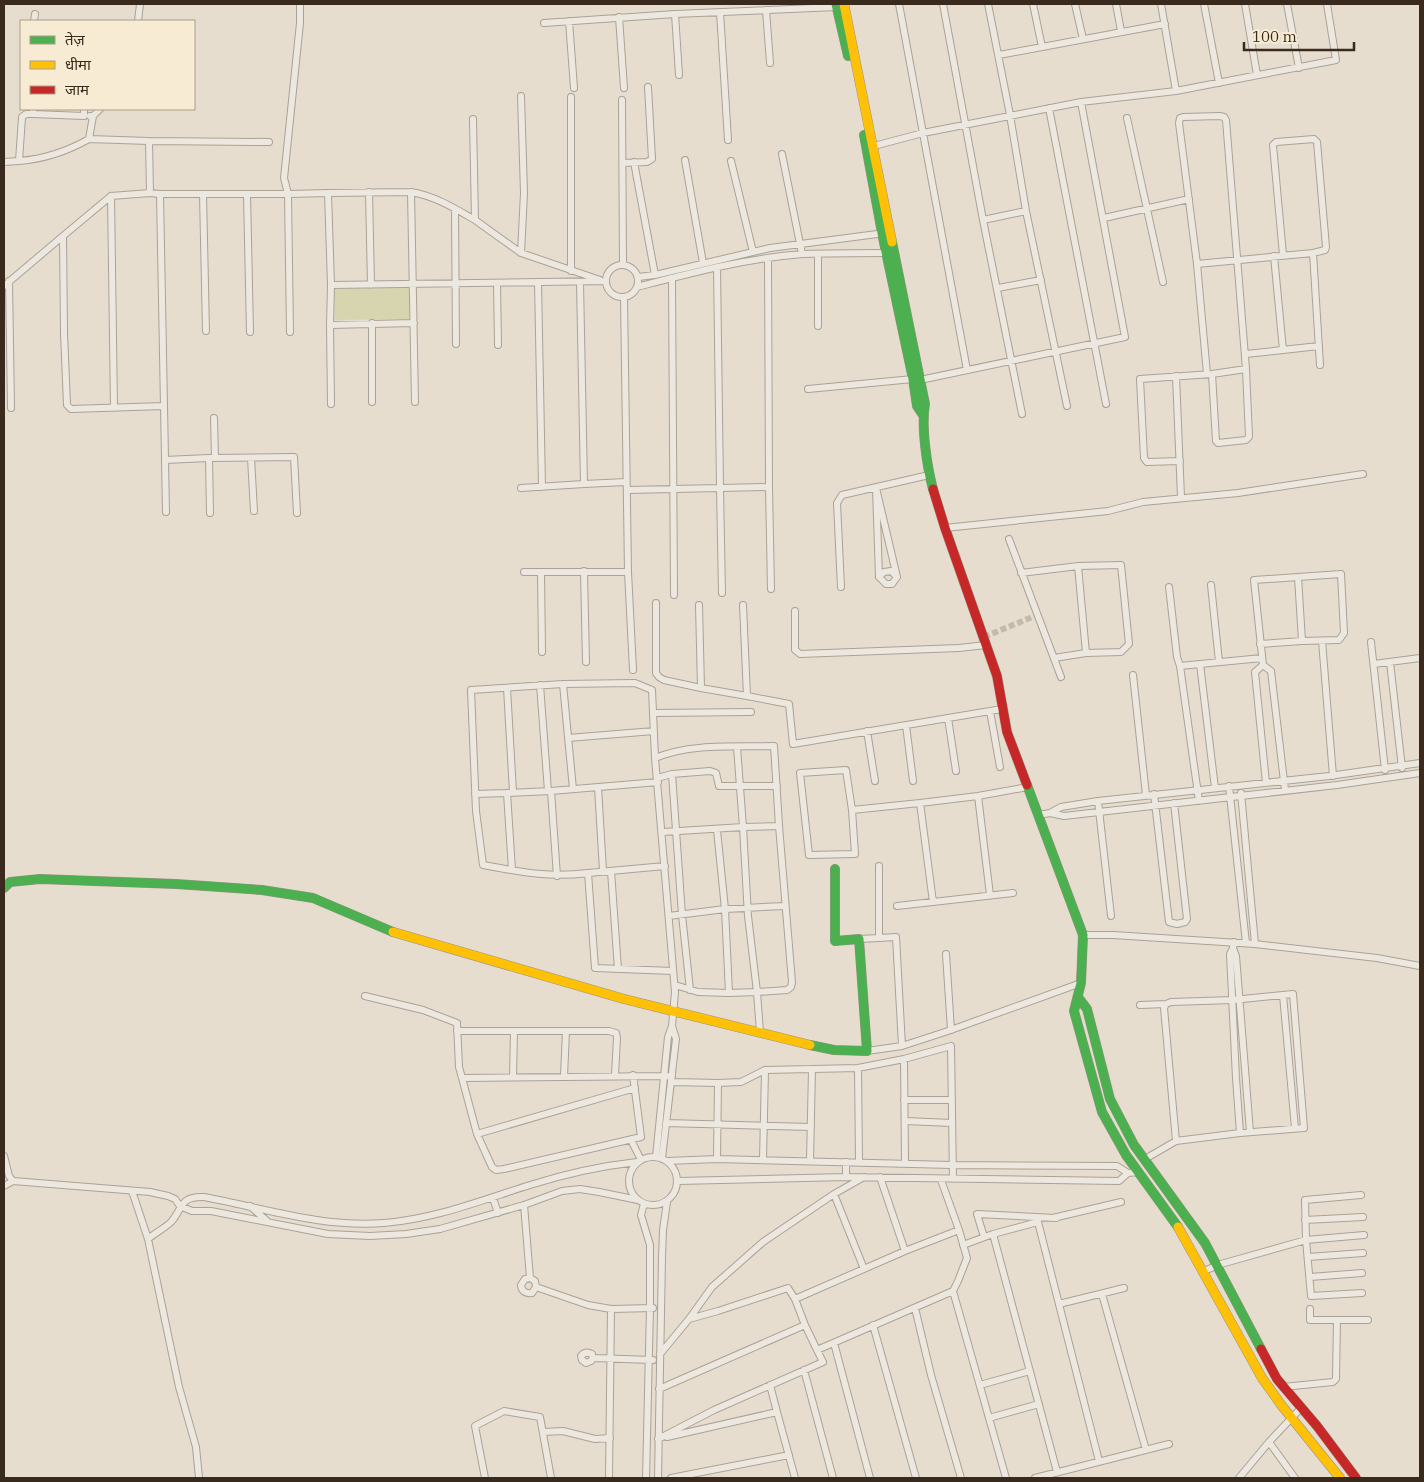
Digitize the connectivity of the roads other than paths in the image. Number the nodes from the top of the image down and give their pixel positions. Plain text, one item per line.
1 (140, 4) edge
2 (300, 4) edge
3 (899, 4) edge
4 (943, 4) edge
5 (988, 4) edge
6 (1033, 4) edge
7 (1076, 4) edge
8 (1116, 4) edge
9 (1161, 4) edge
10 (1204, 4) edge
11 (1245, 4) edge
12 (1286, 4) edge
13 (1327, 4) edge
14 (839, 5) edge
15 (766, 10) junction
16 (720, 12) junction
17 (34, 14) dead end
18 (675, 14) junction
19 (619, 17) junction
20 (34, 20) edge
21 (138, 20) edge
22 (569, 21) junction
23 (544, 23) dead end
24 (1165, 24) junction
25 (1121, 31) junction
26 (1083, 39) junction
27 (1042, 47) junction
28 (999, 55) junction
29 (770, 63) dead end
30 (1299, 68) junction
31 (679, 75) dead end
32 (1258, 75) junction
33 (1219, 83) junction
34 (648, 87) dead end
35 (574, 88) dead end
36 (624, 88) dead end
37 (1176, 91) junction
38 (522, 96) dead end
39 (571, 97) dead end
40 (622, 100) dead end
41 (1081, 102) junction
42 (1049, 108) junction
43 (99, 110) edge
44 (33, 111) edge
45 (84, 112) edge
46 (1010, 115) junction
47 (92, 116) junction
48 (1127, 118) dead end
49 (473, 119) dead end
50 (967, 123) junction
51 (923, 133) junction
52 (89, 139) junction
53 (728, 140) dead end
54 (149, 141) junction
55 (269, 142) dead end
56 (869, 147) junction
57 (782, 154) dead end
58 (685, 160) dead end
59 (20, 161) junction
60 (731, 161) dead end
61 (4, 162) edge
62 (634, 162) junction
63 (623, 163) junction
64 (369, 192) junction
65 (411, 192) junction
66 (150, 193) junction
67 (328, 193) junction
68 (160, 194) junction
69 (203, 194) junction
70 (247, 194) junction
71 (288, 194) junction
72 (111, 196) junction
73 (1189, 199) junction
74 (1146, 208) junction
75 (455, 209) junction
76 (1026, 211) junction
77 (1104, 218) junction
78 (475, 220) junction
79 (983, 220) junction
80 (886, 233) junction
81 (63, 236) junction
82 (801, 244) junction
83 (753, 252) junction
84 (521, 253) junction
85 (891, 253) junction
86 (1313, 253) junction
87 (802, 254) junction
88 (818, 254) junction
89 (1283, 255) junction
90 (1274, 256) junction
91 (768, 258) junction
92 (1238, 260) junction
93 (703, 263) junction
94 (623, 264) junction
95 (1197, 264) junction
96 (717, 267) junction
97 (571, 271) junction
98 (655, 275) junction
99 (638, 277) junction
100 (672, 278) junction
101 (1041, 280) junction
102 (9, 281) junction
103 (606, 281) junction
104 (538, 282) junction
105 (580, 282) junction
106 (1163, 282) dead end
107 (497, 283) junction
108 (413, 284) junction
109 (455, 284) junction
110 (331, 285) junction
111 (371, 285) junction
112 (4, 286) edge
113 (637, 287) junction
114 (998, 288) junction
115 (624, 298) junction
116 (372, 323) junction
117 (414, 323) junction
118 (330, 325) junction
119 (818, 326) dead end
120 (206, 331) dead end
121 (250, 332) dead end
122 (290, 332) dead end
123 (1093, 343) junction
124 (456, 344) dead end
125 (498, 345) dead end
126 (1319, 346) junction
127 (1283, 350) junction
128 (1056, 351) junction
129 (1246, 354) junction
130 (1012, 361) junction
131 (1320, 365) dead end
132 (1246, 369) junction
133 (967, 370) junction
134 (1209, 374) junction
135 (1176, 376) junction
136 (917, 380) junction
137 (808, 389) dead end
138 (372, 402) dead end
139 (415, 402) dead end
140 (331, 404) dead end
141 (1106, 404) dead end
142 (164, 406) junction
143 (1067, 406) dead end
144 (11, 408) dead end
145 (114, 408) junction
146 (1022, 414) dead end
147 (214, 418) dead end
148 (212, 458) junction
149 (251, 458) junction
150 (165, 460) junction
151 (1180, 461) junction
152 (1363, 474) dead end
153 (929, 475) junction
154 (626, 482) junction
155 (584, 484) junction
156 (542, 487) junction
157 (769, 487) junction
158 (521, 488) dead end
159 (673, 488) junction
160 (720, 488) junction
161 (876, 488) junction
162 (627, 490) junction
163 (1181, 497) junction
164 (254, 511) dead end
165 (166, 512) dead end
166 (210, 512) dead end
167 (297, 512) dead end
168 (945, 528) junction
169 (1008, 539) dead end
170 (1078, 566) junction
171 (584, 571) junction
172 (524, 572) dead end
173 (628, 572) junction
174 (541, 573) junction
175 (1022, 573) junction
176 (1298, 577) junction
177 (1211, 585) dead end
178 (841, 586) dead end
179 (1169, 587) dead end
180 (771, 589) dead end
181 (722, 593) dead end
182 (674, 595) dead end
183 (656, 603) dead end
184 (700, 605) dead end
185 (743, 605) dead end
186 (795, 611) dead end
187 (1302, 640) junction
188 (1322, 641) junction
189 (1371, 642) dead end
190 (1260, 644) junction
191 (986, 645) junction
192 (542, 652) dead end
193 (1086, 652) junction
194 (1054, 658) junction
195 (1420, 658) edge
196 (586, 662) dead end
197 (1219, 662) junction
198 (1262, 662) junction
199 (1390, 662) junction
200 (1200, 664) junction
201 (1374, 664) junction
202 (1180, 666) junction
203 (633, 670) dead end
204 (1133, 675) dead end
205 (1062, 677) dead end
206 (563, 684) junction
207 (540, 685) junction
208 (507, 688) junction
209 (702, 688) junction
210 (747, 696) junction
211 (1002, 709) junction
212 (990, 711) junction
213 (752, 712) dead end
214 (653, 713) junction
215 (948, 718) junction
216 (906, 725) junction
217 (654, 731) junction
218 (867, 731) junction
219 (568, 738) junction
220 (737, 747) junction
221 (655, 758) junction
222 (1420, 763) edge
223 (1402, 766) junction
224 (1000, 767) dead end
225 (1385, 768) junction
226 (956, 771) dead end
227 (1420, 773) edge
228 (672, 774) junction
229 (1403, 775) junction
230 (1333, 776) junction
231 (1386, 778) junction
232 (657, 780) junction
233 (913, 780) dead end
234 (1284, 781) junction
235 (875, 782) dead end
236 (1266, 783) junction
237 (740, 785) junction
238 (1240, 785) junction
239 (777, 786) junction
240 (1229, 786) junction
241 (598, 787) junction
242 (1028, 788) junction
243 (1215, 788) junction
244 (573, 789) junction
245 (1197, 790) junction
246 (1285, 790) junction
247 (549, 791) junction
248 (510, 793) junction
249 (475, 794) junction
250 (1154, 794) junction
251 (1146, 795) junction
252 (978, 796) junction
253 (1241, 796) junction
254 (1230, 797) junction
255 (1198, 800) junction
256 (1098, 801) junction
257 (920, 803) junction
258 (1174, 803) junction
259 (1155, 805) junction
260 (852, 810) junction
261 (1050, 812) junction
262 (1099, 812) junction
263 (1038, 815) junction
264 (779, 826) junction
265 (743, 827) junction
266 (717, 830) junction
267 (663, 832) junction
268 (677, 832) junction
269 (665, 866) junction
270 (878, 866) dead end
271 (835, 869) dead end
272 (512, 870) junction
273 (603, 871) junction
274 (611, 871) junction
275 (588, 873) junction
276 (557, 876) junction
277 (4, 888) edge
278 (1013, 893) dead end
279 (990, 896) junction
280 (933, 902) junction
281 (784, 906) junction
282 (897, 906) dead end
283 (748, 908) junction
284 (725, 909) junction
285 (682, 915) junction
286 (669, 916) junction
287 (1111, 916) dead end
288 (1083, 935) junction
289 (879, 938) junction
290 (859, 939) junction
291 (1246, 943) junction
292 (1254, 944) junction
293 (1233, 945) junction
294 (946, 954) dead end
295 (1420, 966) edge
296 (618, 969) junction
297 (673, 971) junction
298 (1081, 983) junction
299 (675, 985) junction
300 (690, 990) junction
301 (757, 992) junction
302 (729, 993) junction
303 (1282, 995) junction
304 (365, 996) dead end
305 (1078, 997) junction
306 (1236, 999) junction
307 (1166, 1004) junction
308 (1140, 1005) dead end
309 (674, 1012) junction
310 (672, 1026) junction
311 (951, 1030) junction
312 (457, 1031) junction
313 (514, 1031) junction
314 (566, 1031) junction
315 (760, 1032) junction
316 (902, 1046) junction
317 (867, 1051) junction
318 (904, 1059) junction
319 (858, 1068) junction
320 (812, 1069) junction
321 (765, 1070) junction
322 (615, 1075) junction
323 (665, 1075) junction
324 (564, 1076) junction
325 (633, 1076) junction
326 (513, 1077) junction
327 (462, 1078) junction
328 (672, 1079) junction
329 (718, 1083) junction
330 (635, 1088) junction
331 (904, 1100) junction
332 (952, 1100) junction
333 (904, 1121) junction
334 (666, 1123) junction
335 (952, 1123) junction
336 (718, 1124) junction
337 (764, 1126) junction
338 (811, 1127) junction
339 (1295, 1128) junction
340 (1250, 1132) junction
341 (1240, 1133) junction
342 (477, 1134) junction
343 (630, 1140) junction
344 (1176, 1141) junction
345 (4, 1156) edge
346 (662, 1159) junction
347 (717, 1159) junction
348 (1145, 1159) junction
349 (763, 1160) junction
350 (639, 1161) junction
351 (810, 1161) junction
352 (846, 1162) junction
353 (859, 1162) junction
354 (905, 1162) junction
355 (952, 1165) junction
356 (1139, 1172) junction
357 (1128, 1173) junction
358 (846, 1177) junction
359 (880, 1177) junction
360 (864, 1178) junction
361 (953, 1179) junction
362 (941, 1180) junction
363 (13, 1181) junction
364 (678, 1181) junction
365 (4, 1186) edge
366 (132, 1191) junction
367 (834, 1194) junction
368 (1361, 1195) dead end
369 (493, 1198) junction
370 (638, 1200) junction
371 (667, 1202) junction
372 (1121, 1202) dead end
373 (644, 1204) junction
374 (249, 1205) junction
375 (524, 1205) junction
376 (180, 1206) junction
377 (498, 1213) junction
378 (286, 1214) junction
379 (1363, 1216) dead end
380 (1056, 1218) junction
381 (320, 1219) junction
382 (1305, 1220) junction
383 (266, 1221) junction
384 (1038, 1222) junction
385 (284, 1225) junction
386 (305, 1229) junction
387 (959, 1230) junction
388 (993, 1234) junction
389 (1364, 1235) dead end
390 (984, 1237) junction
391 (148, 1239) junction
392 (1306, 1240) junction
393 (963, 1245) junction
394 (905, 1251) junction
395 (1363, 1253) dead end
396 (1308, 1257) junction
397 (1217, 1265) junction
398 (864, 1269) junction
399 (1204, 1271) junction
400 (1362, 1273) dead end
401 (1310, 1277) junction
402 (530, 1278) junction
403 (536, 1287) junction
404 (1124, 1288) dead end
405 (953, 1291) junction
406 (1362, 1293) dead end
407 (1102, 1294) junction
408 (795, 1299) junction
409 (1059, 1304) junction
410 (650, 1308) junction
411 (661, 1308) junction
412 (915, 1308) junction
413 (612, 1309) junction
414 (1310, 1309) dead end
415 (689, 1318) junction
416 (1337, 1320) junction
417 (1368, 1320) dead end
418 (805, 1325) junction
419 (872, 1325) junction
420 (834, 1343) junction
421 (817, 1350) junction
422 (659, 1357) junction
423 (593, 1358) dead end
424 (611, 1358) junction
425 (650, 1360) junction
426 (804, 1370) junction
427 (1030, 1371) junction
428 (770, 1385) junction
429 (980, 1385) junction
430 (1283, 1387) junction
431 (659, 1389) junction
432 (1039, 1404) junction
433 (1301, 1408) junction
434 (777, 1412) junction
435 (989, 1418) junction
436 (1291, 1418) junction
437 (543, 1432) junction
438 (610, 1438) junction
439 (658, 1439) junction
440 (1269, 1442) junction
441 (1169, 1444) dead end
442 (1146, 1450) junction
443 (789, 1456) junction
444 (1099, 1461) junction
445 (1057, 1472) junction
446 (199, 1478) edge
447 (484, 1478) edge
448 (551, 1478) edge
449 (609, 1478) edge
450 (646, 1478) edge
451 (658, 1478) edge
452 (671, 1478) edge
453 (795, 1478) edge
454 (833, 1478) edge
455 (870, 1478) edge
456 (916, 1478) edge
457 (961, 1478) edge
458 (1006, 1478) edge
459 (1035, 1478) edge
460 (1240, 1478) edge
461 (1295, 1478) edge
462 (1340, 1478) edge
463 (1356, 1478) edge

1 - 21 street
2 - 71 street
3 - 51 street
4 - 50 street
5 - 28 street
6 - 27 street
7 - 26 street
8 - 25 street
9 - 24 street
10 - 33 street
11 - 32 street
12 - 30 street
13 - 30 street
14 - 15 street
14 - 56 street
15 - 16 street
15 - 29 street
16 - 18 street
16 - 53 street
17 - 20 street
18 - 19 street
18 - 31 street
19 - 22 street
19 - 36 street
22 - 23 street
22 - 35 street
24 - 25 street
24 - 37 street
25 - 26 street
26 - 27 street
27 - 28 street
28 - 46 street
30 - 32 street
32 - 33 street
33 - 37 street
34 - 62 street
37 - 41 street
38 - 84 street
39 - 97 street
40 - 63 street
41 - 42 street
41 - 77 street
42 - 46 street
42 - 123 street
43 - 47 street
44 - 45 street
44 - 59 street
45 - 47 street
46 - 50 street
46 - 76 street
47 - 52 street
48 - 74 street
49 - 78 street
50 - 51 street
50 - 79 street
51 - 56 street
51 - 133 street
52 - 54 street
52 - 59 street
54 - 55 street
54 - 66 street
56 - 80 street
57 - 82 street
58 - 93 street
59 - 61 street
60 - 83 street
62 - 63 street
62 - 98 street
63 - 94 street
64 - 65 street
64 - 67 street
64 - 111 street
65 - 75 street
65 - 108 street
66 - 68 street
66 - 72 street
67 - 71 street
67 - 110 street
68 - 69 street
68 - 142 street
69 - 70 street
69 - 120 street
70 - 71 street
70 - 121 street
71 - 122 street
72 - 81 street
72 - 145 street
73 - 74 street
73 - 92 street
73 - 95 street
74 - 77 street
74 - 106 street
75 - 78 street
75 - 109 street
76 - 79 street
76 - 101 street
77 - 123 street
78 - 84 street
79 - 114 street
80 - 82 street
80 - 85 street
81 - 102 street
81 - 145 street
82 - 83 street
82 - 87 street
83 - 93 street
84 - 97 street
85 - 88 street
85 - 136 street
86 - 89 street
86 - 89 street
86 - 126 street
87 - 88 street
87 - 91 street
88 - 119 street
89 - 90 street
90 - 92 street
90 - 127 street
91 - 96 street
91 - 157 street
92 - 95 street
92 - 129 street
93 - 98 street
94 - 99 street
94 - 103 street
95 - 134 street
96 - 100 street
96 - 160 street
97 - 103 street
98 - 99 street
99 - 113 street
100 - 113 street
100 - 159 street
101 - 114 street
101 - 128 street
102 - 112 street
102 - 144 street
103 - 105 street
103 - 115 street
104 - 105 street
104 - 107 street
104 - 156 street
105 - 155 street
107 - 109 street
107 - 125 street
108 - 109 street
108 - 111 street
108 - 117 street
109 - 124 street
110 - 111 street
110 - 118 street
113 - 115 street
114 - 130 street
115 - 154 street
116 - 117 street
116 - 118 street
116 - 138 street
117 - 139 street
118 - 140 street
123 - 128 street
123 - 141 street
126 - 127 street
126 - 131 street
127 - 129 street
128 - 130 street
128 - 143 street
129 - 132 street
130 - 133 street
130 - 146 street
132 - 134 street
132 - 134 street
133 - 136 street
134 - 135 street
135 - 151 street
135 - 151 street
136 - 137 street
136 - 153 street
142 - 145 street
142 - 150 street
147 - 148 street
148 - 149 street
148 - 150 street
148 - 166 street
149 - 164 street
149 - 167 street
150 - 165 street
151 - 163 street
152 - 163 street
153 - 161 street
153 - 168 street
154 - 155 street
154 - 162 street
155 - 156 street
156 - 158 street
157 - 160 street
157 - 180 street
159 - 160 street
159 - 162 street
159 - 182 street
160 - 181 street
161 - 161 street
161 - 178 street
162 - 173 street
163 - 168 street
168 - 191 street
169 - 175 street
170 - 175 street
170 - 193 street
170 - 193 street
171 - 173 street
171 - 174 street
171 - 196 street
172 - 174 street
173 - 203 street
174 - 192 street
175 - 194 street
176 - 187 street
176 - 188 street
176 - 190 street
177 - 197 street
179 - 202 street
183 - 209 street
184 - 209 street
185 - 210 street
186 - 191 street
187 - 188 street
187 - 190 street
188 - 230 street
189 - 201 street
190 - 198 street
191 - 211 street
193 - 194 street
194 - 205 street
195 - 199 street
197 - 198 street
197 - 200 street
198 - 234 street
198 - 236 street
199 - 201 street
199 - 223 street
200 - 202 street
200 - 243 street
201 - 225 street
202 - 245 street
204 - 251 street
206 - 207 street
206 - 214 street
206 - 219 street
207 - 208 street
207 - 247 street
208 - 248 street
208 - 249 street
209 - 210 street
210 - 218 street
211 - 212 street
211 - 242 street
212 - 215 street
212 - 224 street
213 - 214 street
214 - 217 street
215 - 216 street
215 - 226 street
216 - 218 street
216 - 233 street
217 - 219 street
217 - 221 street
218 - 235 street
219 - 244 street
220 - 221 street
220 - 237 street
220 - 239 street
221 - 232 street
222 - 223 street
223 - 225 street
223 - 229 street
225 - 230 street
225 - 231 street
227 - 229 street
228 - 232 street
228 - 237 street
228 - 268 street
229 - 231 street
230 - 234 street
231 - 246 street
232 - 241 street
232 - 267 street
234 - 236 street
234 - 246 street
236 - 238 street
237 - 239 street
237 - 265 street
238 - 240 street
238 - 253 street
239 - 264 street
240 - 243 street
240 - 254 street
241 - 244 street
241 - 273 street
242 - 252 street
242 - 263 street
243 - 245 street
244 - 247 street
245 - 250 street
245 - 255 street
246 - 253 street
247 - 248 street
247 - 276 street
248 - 249 street
248 - 272 street
249 - 272 street
250 - 251 street
250 - 259 street
251 - 256 street
252 - 257 street
252 - 279 street
253 - 254 street
253 - 292 street
254 - 255 street
254 - 291 street
255 - 258 street
256 - 261 street
256 - 262 street
257 - 260 street
257 - 280 street
258 - 259 street
258 - 259 street
259 - 262 street
260 - 260 street
261 - 262 street
261 - 263 street
262 - 287 street
263 - 288 street
264 - 265 street
264 - 281 street
265 - 266 street
265 - 283 street
266 - 268 street
266 - 284 street
267 - 268 street
267 - 269 street
268 - 285 street
269 - 274 street
269 - 286 street
270 - 289 street
271 - 290 street
272 - 276 street
273 - 274 street
273 - 275 street
274 - 296 street
275 - 276 street
275 - 296 street
277 - 309 street
278 - 279 street
279 - 280 street
280 - 282 street
281 - 283 street
281 - 301 street
283 - 284 street
283 - 301 street
284 - 285 street
284 - 302 street
285 - 286 street
285 - 300 street
286 - 297 street
288 - 293 street
288 - 298 street
289 - 290 street
289 - 316 street
290 - 317 street
291 - 292 street
291 - 293 street
292 - 295 street
293 - 306 street
294 - 311 street
296 - 297 street
297 - 299 street
298 - 305 street
298 - 311 street
299 - 300 street
299 - 309 street
300 - 302 street
301 - 302 street
301 - 315 street
303 - 306 street
303 - 339 street
303 - 339 street
304 - 312 street
305 - 348 street
305 - 356 street
306 - 307 street
306 - 340 street
306 - 341 street
307 - 308 street
307 - 344 street
309 - 310 street
309 - 315 street
310 - 323 street
310 - 328 street
311 - 316 street
312 - 313 street
312 - 327 street
313 - 314 street
313 - 326 street
314 - 322 street
314 - 324 street
315 - 317 street
316 - 317 street
318 - 319 street
318 - 331 street
318 - 332 street
319 - 320 street
319 - 353 street
320 - 321 street
320 - 338 street
321 - 329 street
321 - 337 street
322 - 324 street
322 - 325 street
323 - 325 street
323 - 328 street
323 - 346 street
324 - 326 street
325 - 330 street
326 - 327 street
327 - 342 street
328 - 329 street
328 - 334 street
329 - 336 street
330 - 342 street
330 - 343 street
331 - 332 street
331 - 333 street
332 - 335 street
333 - 335 street
333 - 354 street
334 - 336 street
334 - 346 street
335 - 355 street
336 - 337 street
336 - 347 street
337 - 338 street
337 - 349 street
338 - 351 street
339 - 340 street
340 - 341 street
341 - 344 street
342 - 343 street
343 - 350 street
344 - 348 street
345 - 363 street
346 - 347 street
346 - 350 street
346 - 364 street
347 - 349 street
348 - 397 street
349 - 351 street
350 - 369 street
350 - 370 street
351 - 352 street
352 - 353 street
352 - 358 street
353 - 354 street
354 - 355 street
355 - 357 street
355 - 361 street
356 - 357 street
356 - 399 street
357 - 361 street
358 - 360 street
358 - 364 street
359 - 360 street
359 - 362 street
359 - 394 street
360 - 367 street
361 - 362 street
362 - 387 street
363 - 365 street
363 - 366 street
364 - 371 street
366 - 376 street
366 - 391 street
367 - 398 street
367 - 415 street
368 - 382 street
369 - 377 street
369 - 381 street
370 - 373 street
370 - 375 street
371 - 373 street
371 - 411 street
372 - 380 street
373 - 410 street
374 - 376 street
374 - 378 street
374 - 383 street
375 - 377 street
375 - 402 street
376 - 383 street
376 - 391 street
377 - 386 street
378 - 381 street
378 - 385 street
379 - 382 street
380 - 384 street
380 - 390 street
381 - 386 street
382 - 392 street
383 - 385 street
384 - 388 street
384 - 409 street
385 - 386 street
387 - 393 street
387 - 394 street
388 - 390 street
388 - 427 street
389 - 392 street
390 - 393 street
391 - 446 street
392 - 396 street
392 - 397 street
393 - 405 street
394 - 398 street
395 - 396 street
396 - 401 street
397 - 399 street
397 - 430 street
398 - 408 street
399 - 436 street
400 - 401 street
401 - 406 street
402 - 403 street
402 - 403 street
403 - 413 street
404 - 407 street
405 - 412 street
405 - 429 street
407 - 409 street
407 - 442 street
408 - 415 street
408 - 418 street
409 - 444 street
410 - 411 street
410 - 413 street
410 - 425 street
411 - 422 street
412 - 419 street
412 - 457 street
413 - 424 street
414 - 416 street
415 - 422 street
416 - 417 street
416 - 430 street
418 - 421 street
418 - 431 street
419 - 420 street
419 - 456 street
420 - 421 street
420 - 455 street
421 - 426 street
422 - 425 street
422 - 431 street
423 - 424 street
424 - 425 street
424 - 438 street
425 - 450 street
426 - 428 street
426 - 454 street
427 - 429 street
427 - 432 street
428 - 434 street
428 - 439 street
429 - 435 street
430 - 433 street
431 - 439 street
432 - 435 street
432 - 445 street
433 - 436 street
433 - 463 street
434 - 439 street
434 - 443 street
435 - 458 street
436 - 440 street
436 - 462 street
437 - 438 street
437 - 447 street
437 - 448 street
438 - 449 street
439 - 451 street
440 - 460 street
440 - 461 street
441 - 442 street
442 - 444 street
443 - 452 street
443 - 453 street
444 - 445 street
445 - 459 street

